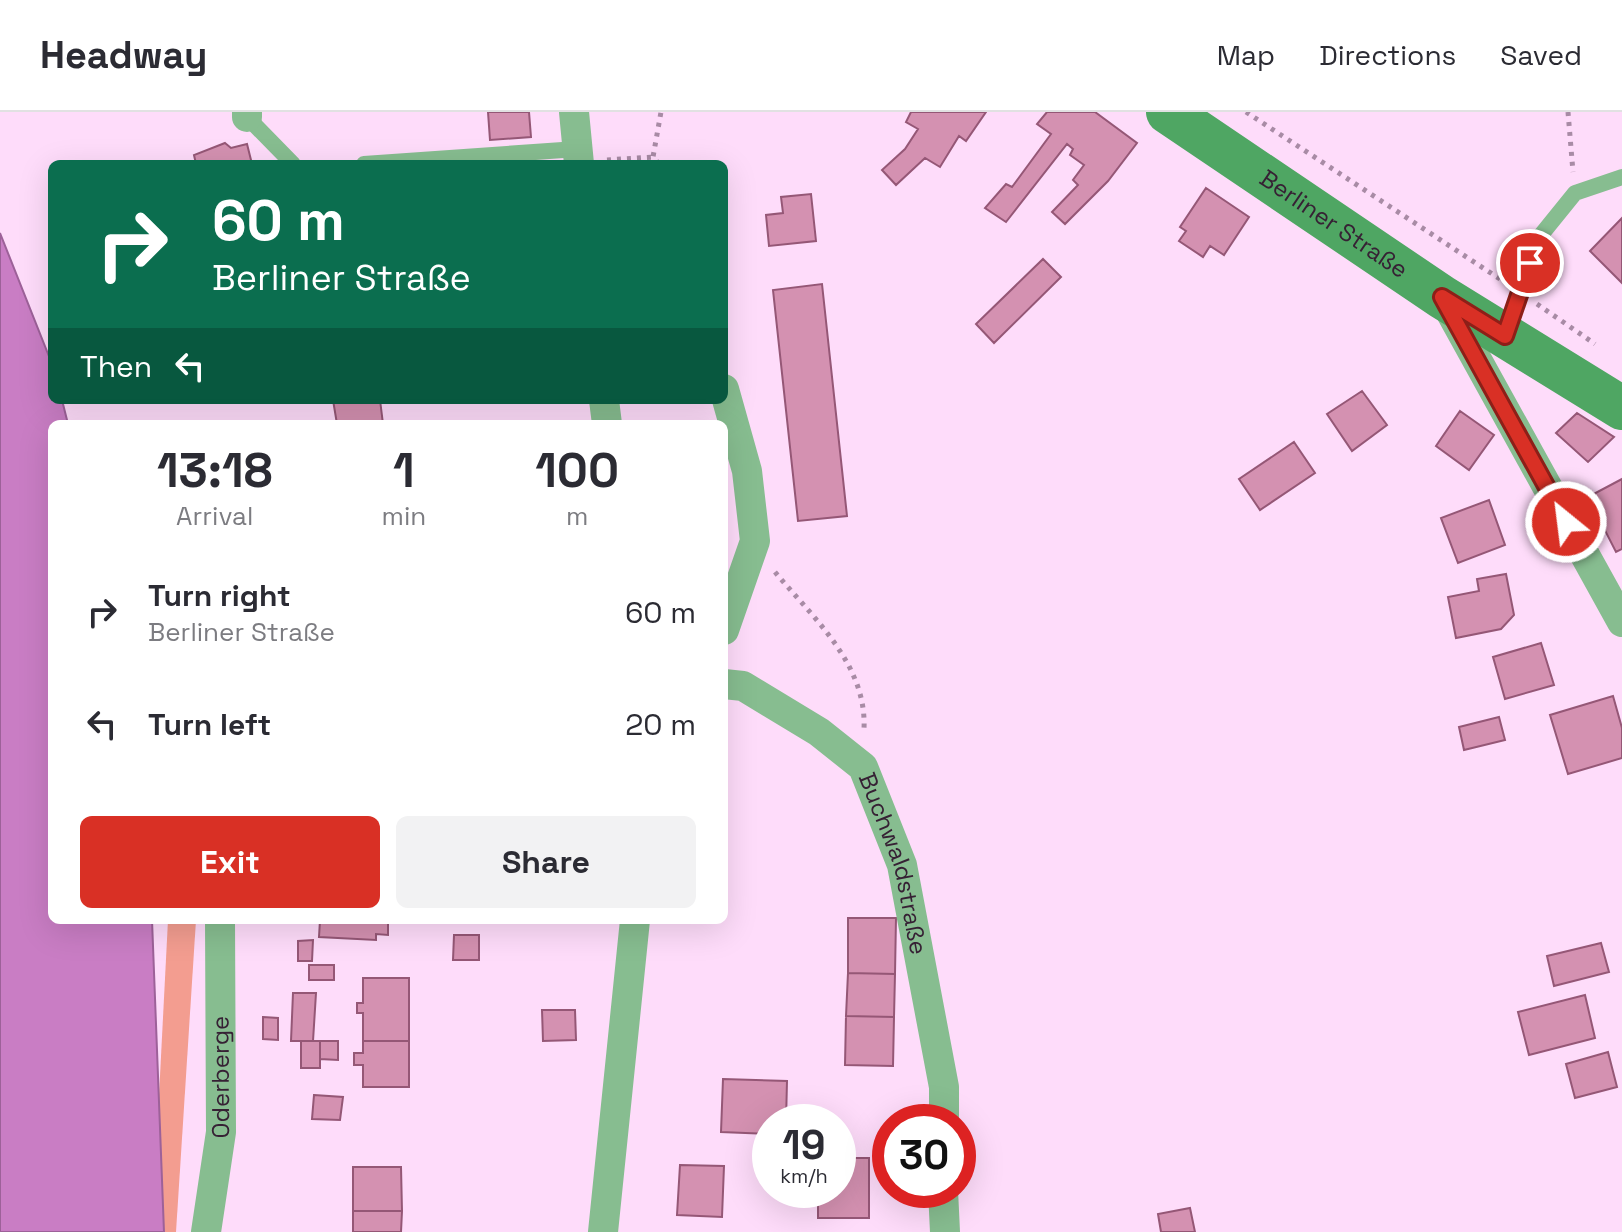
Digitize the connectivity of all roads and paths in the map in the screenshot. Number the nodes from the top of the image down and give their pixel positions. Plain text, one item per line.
1 (574, 112) edge
2 (661, 112) edge
3 (1168, 112) edge
4 (1246, 112) edge
5 (1568, 112) edge
6 (247, 115) edge
7 (578, 157) edge
8 (653, 157) junction
9 (289, 160) edge
10 (486, 160) edge
11 (605, 160) edge
12 (632, 160) edge
13 (656, 160) edge
14 (1622, 177) edge
15 (1575, 193) junction
16 (1520, 292) junction
17 (1442, 297) junction
18 (1505, 336) junction
19 (1596, 345) dead end
20 (728, 403) edge
21 (1622, 408) edge
22 (755, 541) junction
23 (728, 619) edge
24 (1622, 622) edge
25 (728, 684) edge
26 (863, 767) junction
27 (220, 924) edge
28 (635, 924) edge
29 (944, 1104) edge
30 (944, 1208) edge
31 (206, 1232) edge
32 (603, 1232) edge
33 (945, 1232) edge

1 - 7 street
2 - 8 path
3 - 17 main road, Berliner Straße
4 - 16 path
5 - 15 path
6 - 9 lane
7 - 10 lane
7 - 11 path
8 - 12 path
8 - 13 path
14 - 15 lane
15 - 16 lane
16 - 18 lane
16 - 19 path
17 - 18 main road, Berliner Straße
17 - 24 street
18 - 21 main road, Berliner Straße
20 - 22 street
22 - 23 street
22 - 26 path
25 - 26 street, Buchwaldstraße
26 - 29 street, Buchwaldstraße
27 - 31 street, Oderberge
28 - 32 street
30 - 33 street

